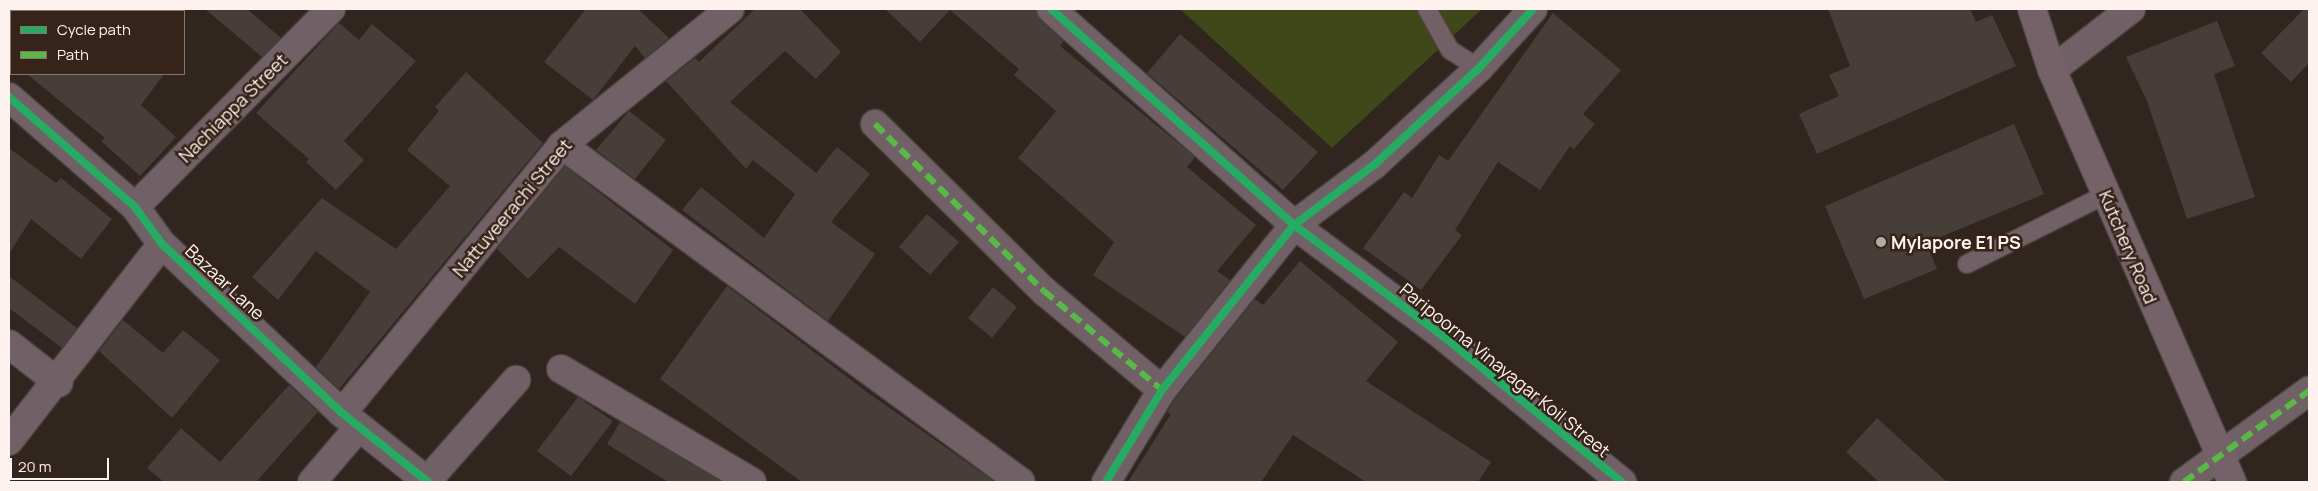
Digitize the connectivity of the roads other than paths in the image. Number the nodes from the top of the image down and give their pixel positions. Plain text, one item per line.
1 (331, 9) edge
2 (730, 9) edge
3 (1051, 9) edge
4 (1427, 9) edge
5 (1534, 9) edge
6 (2032, 9) edge
7 (2131, 9) edge
8 (1479, 68) junction
9 (2052, 70) junction
10 (9, 97) edge
11 (875, 124) dead end
12 (562, 145) junction
13 (2105, 195) junction
14 (136, 207) junction
15 (1294, 225) junction
16 (162, 244) junction
17 (1966, 264) dead end
18 (9, 344) edge
19 (561, 369) dead end
20 (516, 380) dead end
21 (59, 383) junction
22 (1162, 390) junction
23 (2309, 391) edge
24 (351, 420) junction
25 (9, 441) edge
26 (2219, 458) junction
27 (428, 481) edge
28 (312, 482) edge
29 (752, 482) edge
30 (1021, 482) edge
31 (1106, 482) edge
32 (1622, 482) edge
33 (2184, 482) edge
34 (2232, 482) edge

1 - 14 street, Nachiappa Street
2 - 12 street, Nattuveerachi Street
3 - 15 street, Paripoorna Vinayagar Koil Street
4 - 8 lane
5 - 8 street
6 - 9 main road, Kutchery Road
7 - 9 street
8 - 15 street
9 - 13 main road, Kutchery Road
10 - 14 street, Bazaar Lane
11 - 22 street
12 - 24 street, Nattuveerachi Street
12 - 30 street
13 - 17 lane
13 - 26 main road, Kutchery Road
14 - 16 street, Bazaar Lane
15 - 22 street
15 - 32 street, Paripoorna Vinayagar Koil Street
16 - 21 street
16 - 24 street, Bazaar Lane
18 - 21 street
19 - 29 street
20 - 27 street
21 - 25 street
22 - 31 street
23 - 26 street
24 - 27 street, Bazaar Lane
24 - 28 street, Nattuveerachi Street
26 - 33 street
26 - 34 main road, Kutchery Road

